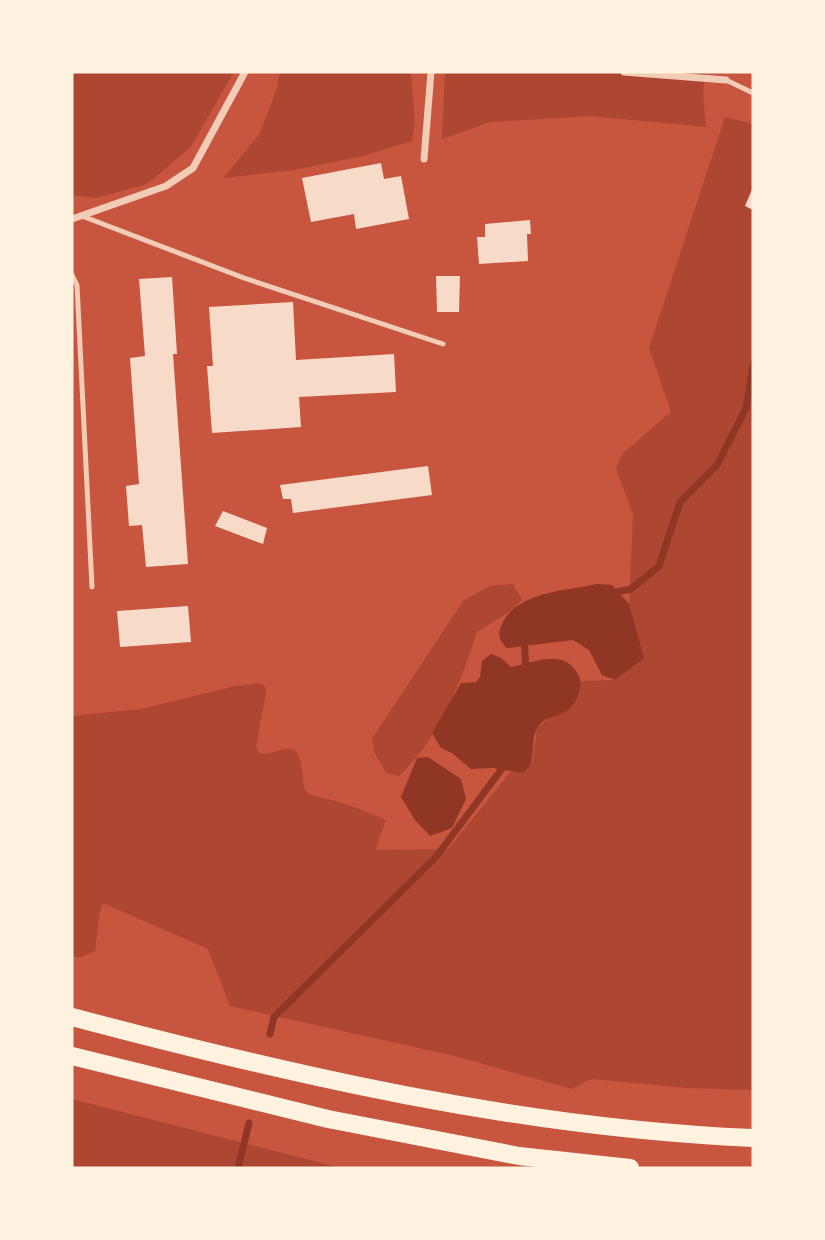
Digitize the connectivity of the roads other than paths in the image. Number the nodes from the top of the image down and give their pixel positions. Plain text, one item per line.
1 (245, 72) edge
2 (430, 72) edge
3 (624, 72) edge
4 (726, 80) joint
5 (753, 93) edge
6 (424, 159) dead end
7 (82, 216) junction
8 (72, 219) edge
9 (72, 275) edge
10 (443, 344) dead end
11 (92, 587) dead end
12 (72, 1017) edge
13 (72, 1056) edge
14 (753, 1138) edge
15 (630, 1168) edge

1 - 7 street
2 - 6 street
3 - 4 street
4 - 5 lane
7 - 8 street
7 - 10 lane
9 - 11 lane
12 - 14 highway
13 - 15 highway

